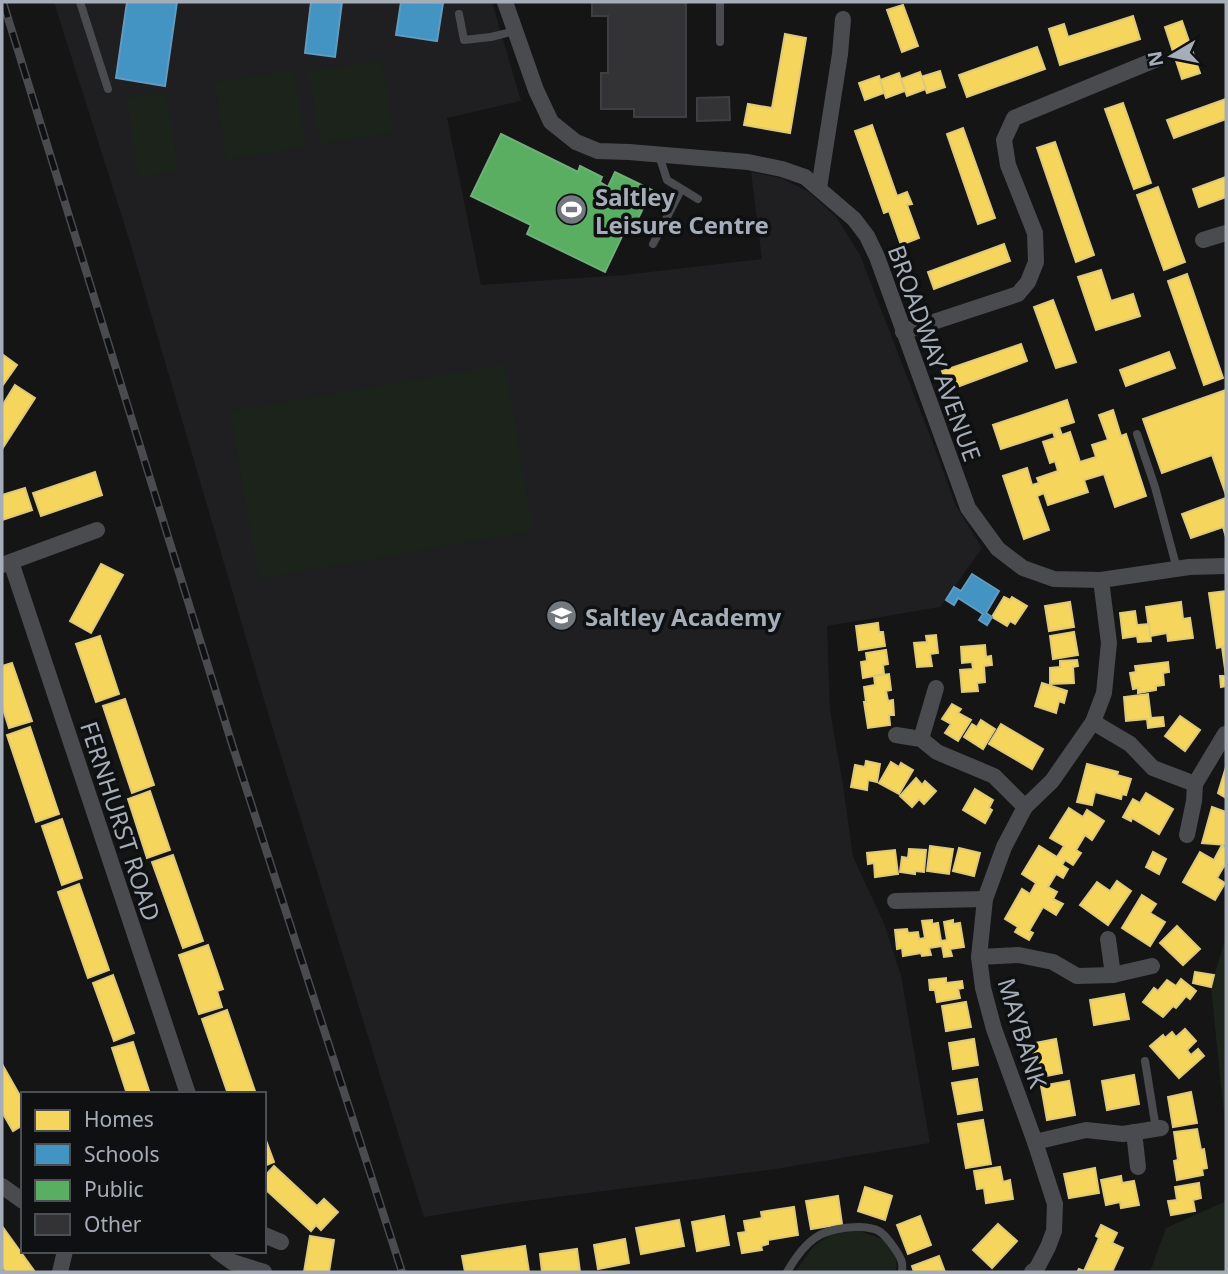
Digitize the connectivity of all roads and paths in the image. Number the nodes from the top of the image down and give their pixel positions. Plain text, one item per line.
1 (80, 2) edge
2 (505, 2) edge
3 (720, 2) edge
4 (459, 14) dead end
5 (842, 19) dead end
6 (515, 31) junction
7 (720, 42) dead end
8 (1157, 59) dead end
9 (108, 89) dead end
10 (659, 155) junction
11 (819, 188) junction
12 (681, 190) junction
13 (698, 199) dead end
14 (1226, 233) edge
15 (1203, 240) dead end
16 (653, 244) dead end
17 (903, 332) junction
18 (1137, 435) dead end
19 (97, 530) dead end
20 (6, 564) edge
21 (1226, 566) edge
22 (1177, 569) junction
23 (1101, 580) junction
24 (936, 688) dead end
25 (1093, 722) junction
26 (1225, 733) edge
27 (896, 735) dead end
28 (921, 739) junction
29 (1195, 783) junction
30 (1025, 807) junction
31 (1187, 835) dead end
32 (985, 899) junction
33 (895, 901) dead end
34 (1108, 939) dead end
35 (979, 957) junction
36 (1152, 966) dead end
37 (1113, 975) junction
38 (1145, 1061) dead end
39 (187, 1092) edge
40 (1158, 1128) joint
41 (1134, 1132) junction
42 (1035, 1142) junction
43 (1138, 1167) dead end
44 (2, 1186) edge
45 (21, 1200) edge
46 (266, 1236) edge
47 (281, 1241) dead end
48 (65, 1253) edge
49 (220, 1253) edge
50 (60, 1272) edge
51 (264, 1272) edge
52 (787, 1272) edge
53 (902, 1272) edge
54 (1032, 1272) edge

1 - 9 lane
2 - 6 street, BROADWAY AVENUE
3 - 7 lane
4 - 6 lane
5 - 11 street
6 - 10 street, BROADWAY AVENUE
8 - 17 street
10 - 11 street, BROADWAY AVENUE
10 - 12 lane
11 - 17 street, BROADWAY AVENUE
12 - 13 lane
12 - 16 lane
14 - 15 street
17 - 23 street, BROADWAY AVENUE
18 - 22 lane
19 - 20 street
20 - 39 street, FERNHURST ROAD
21 - 22 street, BROADWAY AVENUE
22 - 23 street, BROADWAY AVENUE
23 - 25 street, MAYBANK
24 - 28 street
25 - 29 street
25 - 30 street, MAYBANK
26 - 29 street
27 - 28 street
28 - 30 street
29 - 31 street
30 - 32 street, MAYBANK
32 - 33 street
32 - 35 street, MAYBANK
34 - 37 street
35 - 37 street
35 - 42 street, MAYBANK
36 - 37 street
38 - 40 lane
40 - 41 street
41 - 42 street
41 - 43 street
42 - 54 street, MAYBANK
44 - 45 street
46 - 47 street
48 - 50 street
49 - 51 street
52 - 53 lane

